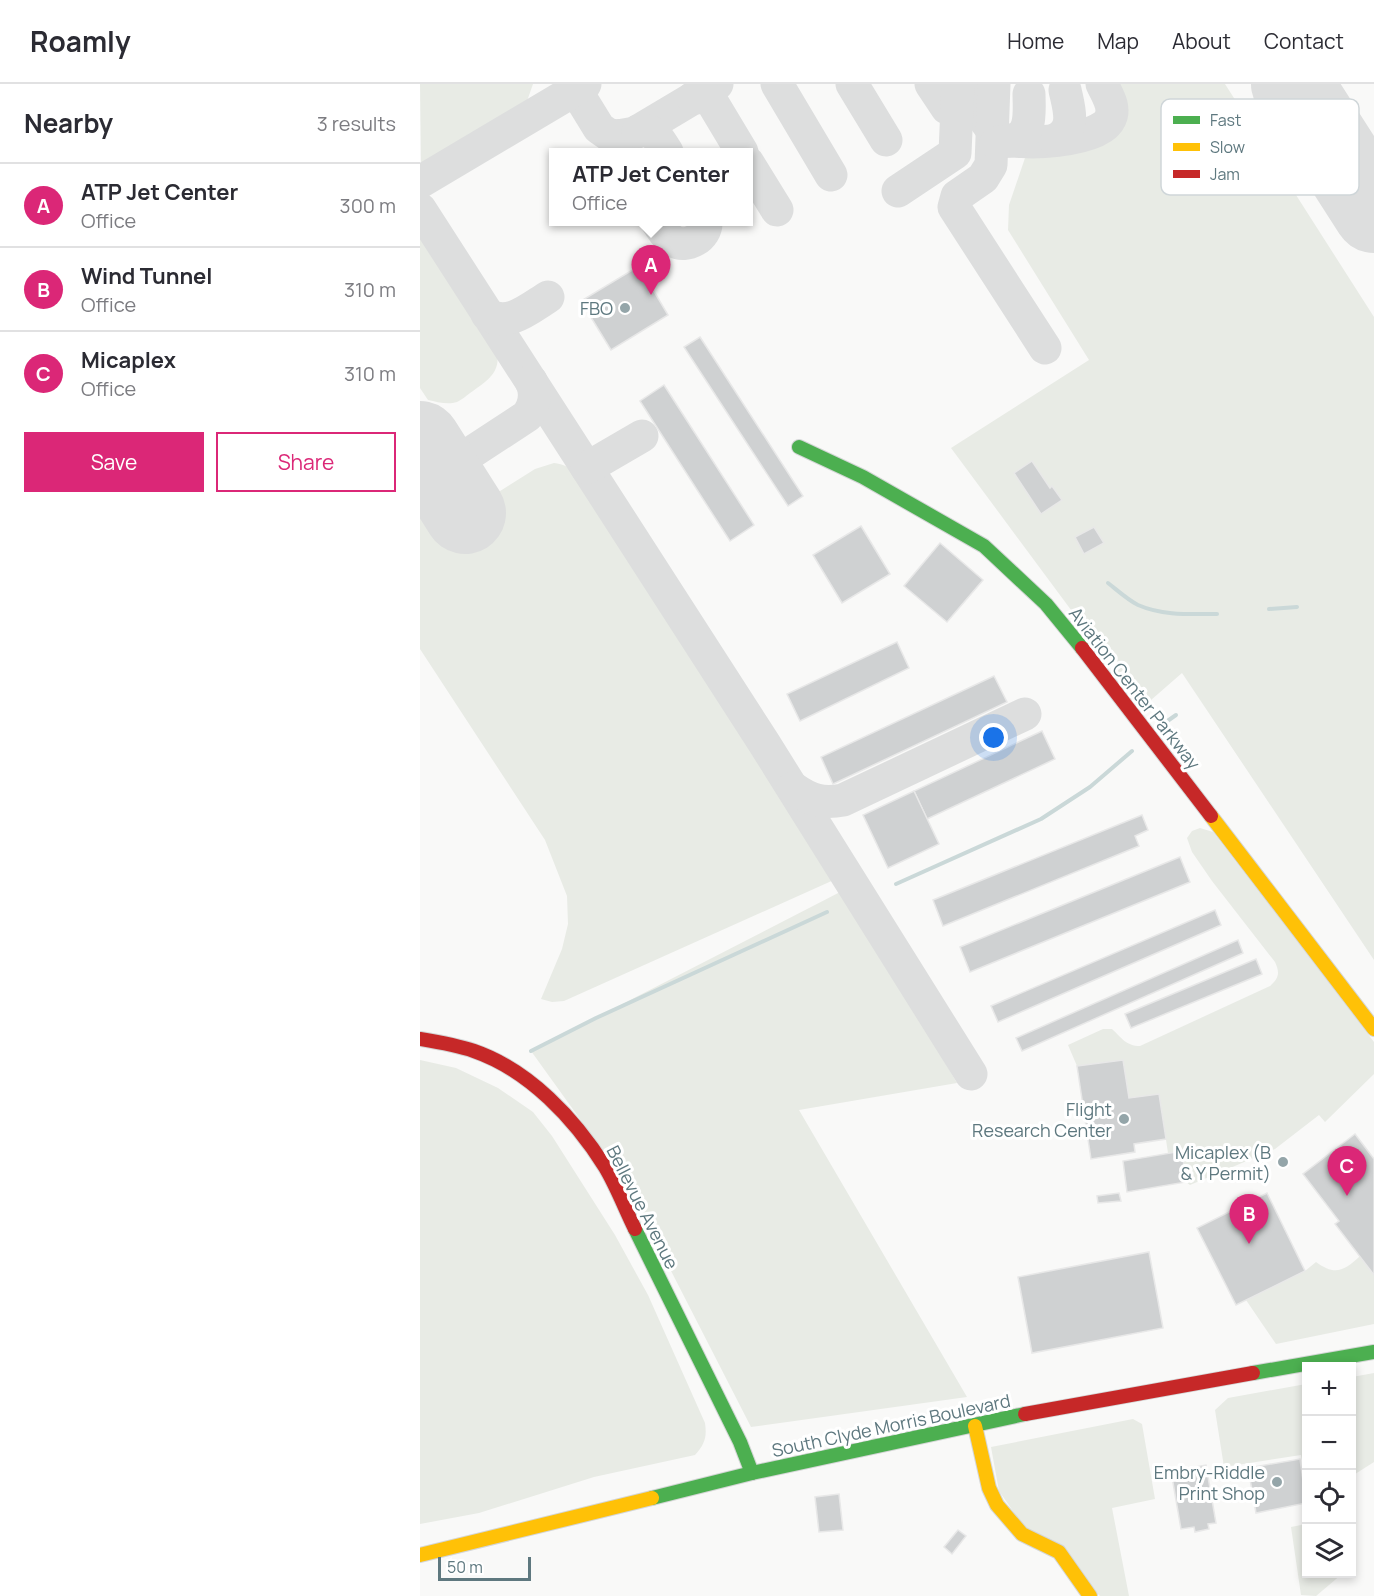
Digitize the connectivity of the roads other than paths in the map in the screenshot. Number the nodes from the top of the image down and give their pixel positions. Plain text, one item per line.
1 (799, 447) dead end
2 (1374, 1029) edge
3 (420, 1039) edge
4 (1374, 1352) edge
5 (975, 1426) junction
6 (752, 1473) junction
7 (420, 1555) edge
8 (1090, 1596) edge

1 - 2 street, Aviation Center Parkway
3 - 6 street, Bellevue Avenue
4 - 5 street, South Clyde Morris Boulevard
5 - 6 street, South Clyde Morris Boulevard
5 - 8 street
6 - 7 street, South Clyde Morris Boulevard

